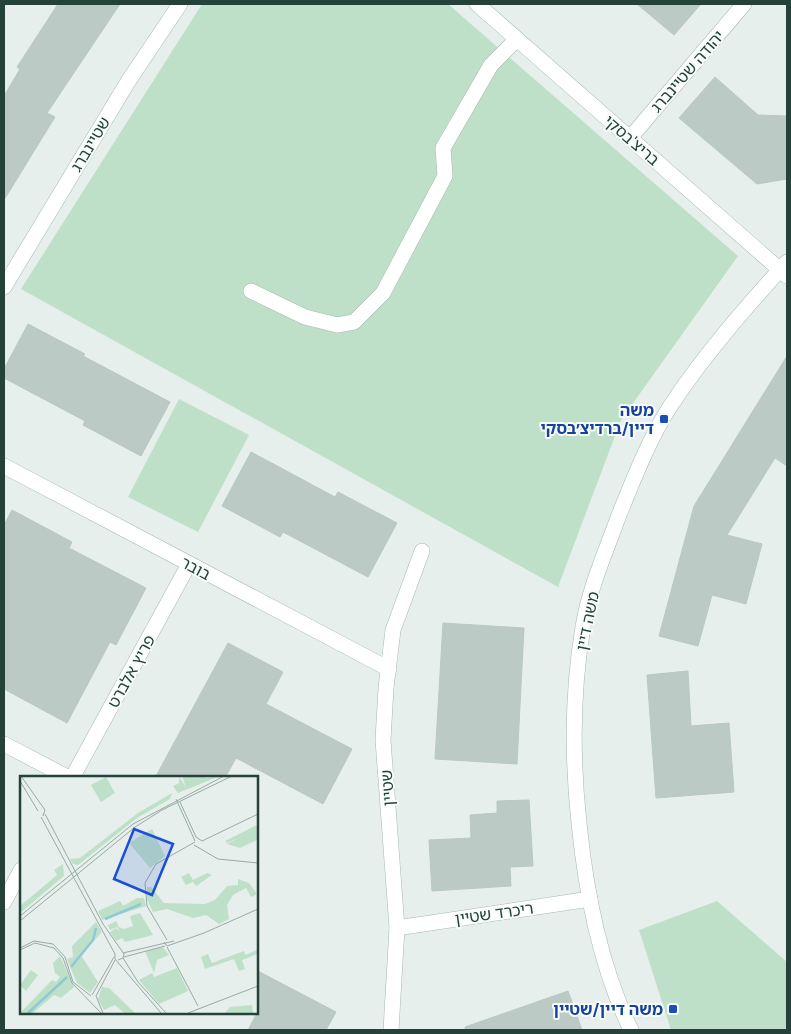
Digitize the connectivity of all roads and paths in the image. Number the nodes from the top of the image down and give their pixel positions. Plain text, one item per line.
1 (180, 4) edge
2 (477, 4) edge
3 (744, 4) edge
4 (518, 39) junction
5 (630, 138) junction
6 (785, 269) edge
7 (4, 286) edge
8 (251, 291) dead end
9 (4, 466) edge
10 (422, 551) dead end
11 (189, 564) junction
12 (388, 670) junction
13 (4, 744) edge
14 (66, 776) edge
15 (71, 776) edge
16 (20, 872) edge
17 (590, 899) junction
18 (4, 902) edge
19 (397, 928) junction
20 (392, 1030) edge
21 (630, 1030) edge

1 - 7 street, שטיינברג
2 - 4 street, בריצ'בסקי
3 - 5 street, יהודה שטיינברג
4 - 5 street, בריצ'בסקי
4 - 8 street
5 - 6 street, בריצ'בסקי
6 - 17 street, משה דיין
9 - 11 street, בובר
10 - 12 street, שטיין
11 - 12 street, בובר
11 - 15 street, פריץ אלברט
12 - 19 street, שטיין
13 - 14 street
16 - 18 street
17 - 19 street, ריכרד שטיין
17 - 21 street, משה דיין
19 - 20 street, שטיין

